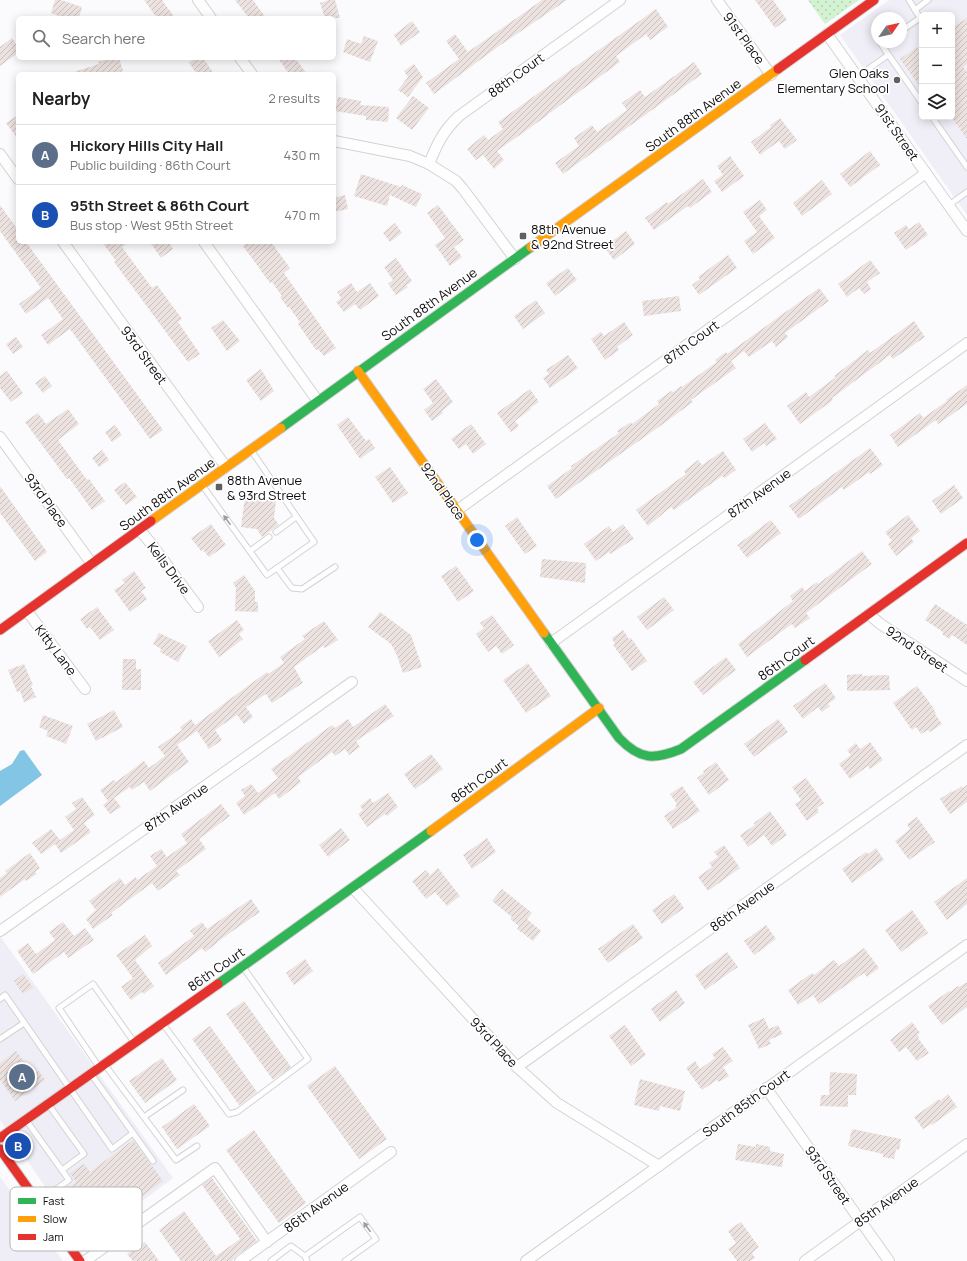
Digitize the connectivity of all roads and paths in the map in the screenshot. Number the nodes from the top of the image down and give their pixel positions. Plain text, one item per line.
1 (198, 0) edge
2 (620, 0) edge
3 (717, 0) edge
4 (874, 0) edge
5 (909, 0) edge
6 (928, 0) edge
7 (915, 10) junction
8 (210, 16) edge
9 (907, 27) edge
10 (827, 34) junction
11 (884, 48) edge
12 (888, 55) junction
13 (242, 60) edge
14 (250, 72) edge
15 (771, 75) junction
16 (857, 77) junction
17 (919, 99) edge
18 (934, 120) edge
19 (336, 142) edge
20 (0, 154) edge
21 (429, 164) junction
22 (967, 167) edge
23 (926, 174) junction
24 (16, 176) edge
25 (967, 192) edge
26 (948, 205) junction
27 (967, 231) edge
28 (65, 244) edge
29 (205, 244) edge
30 (515, 259) junction
31 (967, 343) edge
32 (358, 371) junction
33 (318, 400) junction
34 (0, 437) edge
35 (250, 450) junction
36 (226, 467) junction
37 (202, 485) junction
38 (456, 511) junction
39 (296, 517) junction
40 (140, 530) junction
41 (276, 532) dead end
42 (269, 537) dead end
43 (967, 543) edge
44 (250, 551) junction
45 (92, 564) junction
46 (335, 567) dead end
47 (277, 568) junction
48 (198, 607) dead end
49 (27, 611) junction
50 (870, 614) junction
51 (0, 630) edge
52 (551, 643) junction
53 (352, 682) dead end
54 (967, 682) edge
55 (85, 689) dead end
56 (599, 708) junction
57 (967, 745) edge
58 (353, 888) junction
59 (0, 932) edge
60 (967, 945) edge
61 (242, 967) junction
62 (0, 999) edge
63 (24, 1023) junction
64 (163, 1023) junction
65 (0, 1039) edge
66 (135, 1042) junction
67 (102, 1066) junction
68 (517, 1068) junction
69 (91, 1074) junction
70 (766, 1088) junction
71 (69, 1089) junction
72 (183, 1090) dead end
73 (48, 1104) junction
74 (144, 1117) junction
75 (26, 1119) junction
76 (133, 1133) junction
77 (0, 1138) edge
78 (967, 1144) edge
79 (197, 1146) dead end
80 (0, 1149) edge
81 (391, 1152) dead end
82 (153, 1161) dead end
83 (659, 1166) junction
84 (62, 1170) junction
85 (27, 1187) edge
86 (60, 1187) edge
87 (142, 1220) edge
88 (860, 1221) junction
89 (267, 1242) junction
90 (73, 1251) edge
91 (99, 1251) edge
92 (306, 1259) edge
93 (80, 1261) edge
94 (85, 1261) edge
95 (240, 1261) edge
96 (271, 1261) edge
97 (345, 1261) edge
98 (526, 1261) edge
99 (805, 1261) edge
100 (889, 1261) edge

1 - 8 street
2 - 21 street, 88th Court
3 - 15 street, 91st Place
4 - 10 street, South 88th Avenue
5 - 7 lane
6 - 7 lane
7 - 9 lane
10 - 15 street, South 88th Avenue
10 - 16 street, 91st Street
11 - 12 lane
12 - 16 lane
12 - 17 lane
13 - 14 street
15 - 30 street, South 88th Avenue
16 - 23 street, 91st Street
18 - 22 lane
19 - 21 street
20 - 24 street
21 - 30 street
23 - 26 street, 91st Street
23 - 38 street, 87th Court
25 - 26 lane
26 - 27 street, 91st Street
28 - 36 street, 93rd Street
29 - 33 street
30 - 32 street, South 88th Avenue
31 - 52 street, 87th Avenue
32 - 33 street, South 88th Avenue
32 - 38 street, 92nd Place
33 - 35 street, South 88th Avenue
34 - 45 street, 93rd Place
35 - 36 street, South 88th Avenue
35 - 39 lane
36 - 37 street, South 88th Avenue
37 - 40 street, South 88th Avenue
44 -> 37 lane
38 - 52 street, 92nd Place
39 - 41 lane
39 - 47 lane
40 - 45 street, South 88th Avenue
40 - 48 street, Kells Drive
42 - 44 lane
43 - 50 street, 86th Court
44 - 47 lane
45 - 49 street, South 88th Avenue
46 - 47 lane
49 - 51 street, South 88th Avenue
49 - 55 street, Kitty Lane
50 - 54 street, 92nd Street
50 - 56 street, 86th Court
52 - 56 street, 92nd Place
53 - 59 street, 87th Avenue
56 - 58 street, 86th Court
57 - 68 street, 86th Avenue
58 - 61 street, 86th Court
58 - 68 street, 93rd Place
60 - 70 street, South 85th Court
61 - 64 street, 86th Court
61 - 64 lane
62 - 63 lane
63 - 65 lane
63 - 71 lane
64 - 66 street, 86th Court
66 - 67 street, 86th Court
66 - 67 lane
67 - 69 street, 86th Court
67 - 74 lane
68 - 83 street, 93rd Place
69 - 71 street, 86th Court
69 - 76 lane
70 - 83 street, South 85th Court
70 - 88 street, 93rd Street
71 - 73 street, 86th Court
71 - 76 lane
72 - 74 lane
73 - 75 street, 86th Court
73 - 84 lane
74 - 79 lane
75 - 77 street, 86th Court
75 - 84 lane
76 - 82 lane
78 - 88 street, 85th Avenue
80 - 85 street
81 - 89 street, 86th Avenue
83 - 98 street, South 85th Court
84 - 86 lane
87 - 89 street
88 - 99 street, 85th Avenue
88 - 100 street, 93rd Street
89 - 95 street, 86th Avenue
90 - 93 street
91 - 94 street
92 - 96 lane
97 -> 92 lane

